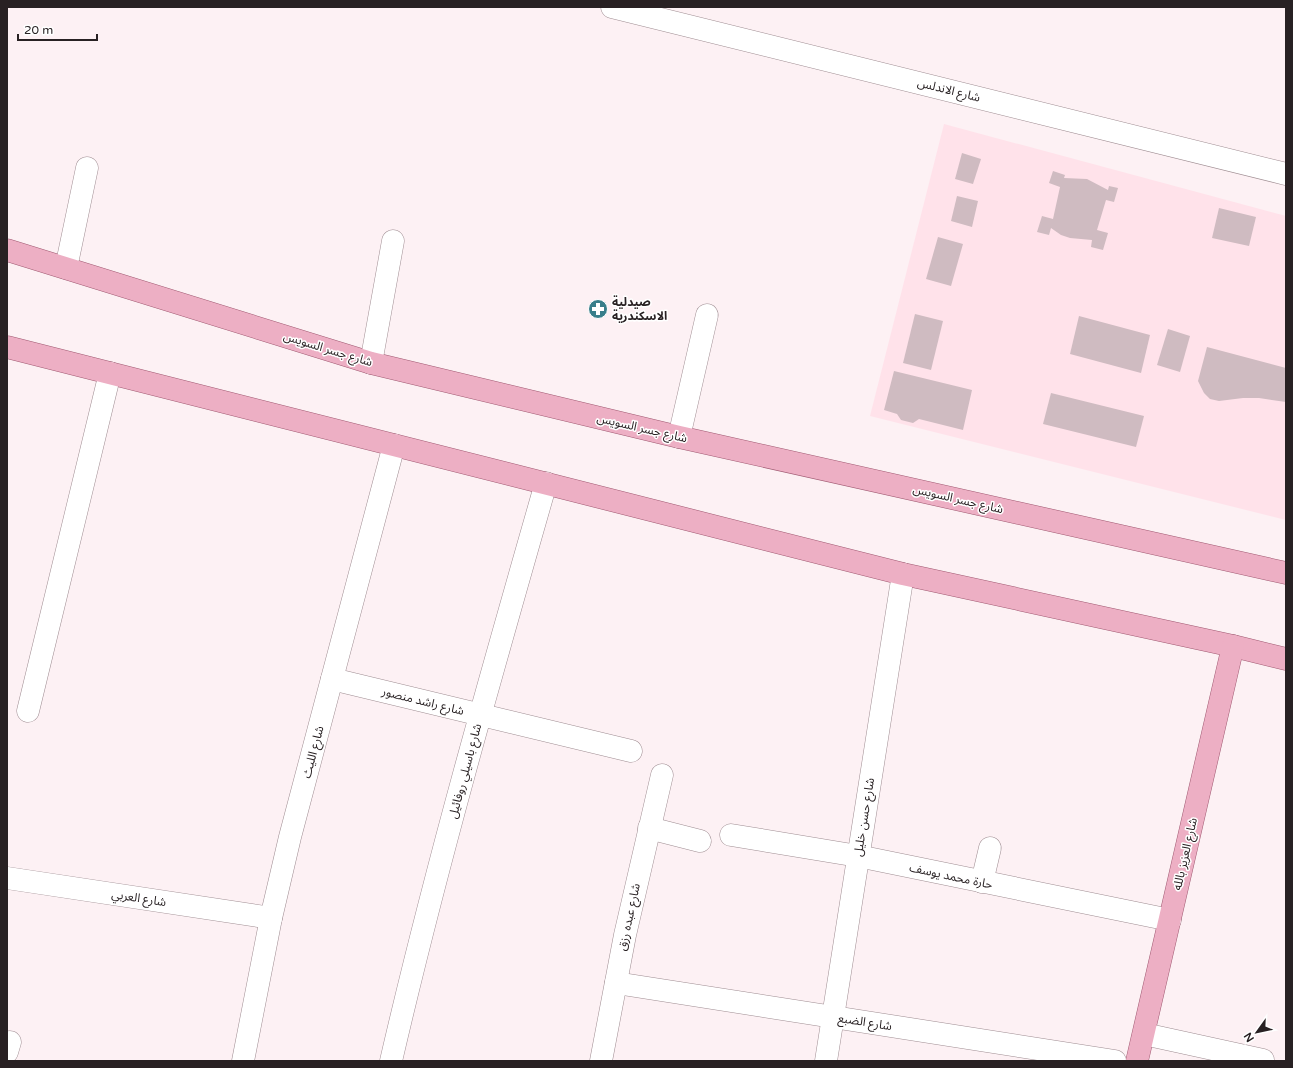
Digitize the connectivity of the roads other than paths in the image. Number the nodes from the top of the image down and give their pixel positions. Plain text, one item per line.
1 (612, 7) edge
2 (87, 168) dead end
3 (1286, 174) edge
4 (393, 241) dead end
5 (7, 250) edge
6 (66, 268) junction
7 (707, 315) dead end
8 (7, 347) edge
9 (371, 363) junction
10 (110, 373) junction
11 (679, 437) junction
12 (394, 444) junction
13 (546, 483) junction
14 (1286, 573) edge
15 (903, 574) junction
16 (1233, 646) junction
17 (1286, 659) edge
18 (332, 679) junction
19 (28, 710) dead end
20 (480, 715) junction
21 (631, 751) dead end
22 (662, 775) dead end
23 (649, 828) junction
24 (731, 834) dead end
25 (700, 841) dead end
26 (990, 848) dead end
27 (858, 856) junction
28 (7, 878) edge
29 (982, 882) junction
30 (271, 918) junction
31 (1170, 920) junction
32 (616, 983) junction
33 (833, 1017) junction
34 (1144, 1034) junction
35 (1263, 1060) edge
36 (243, 1061) edge
37 (391, 1061) edge
38 (602, 1061) edge
39 (826, 1061) edge
40 (1115, 1061) edge
41 (1137, 1061) edge

1 - 3 street, شارع الاندلس
2 - 6 street
4 - 9 street
5 - 6 main road, شارع جسر السويس
6 - 9 main road, شارع جسر السويس
7 - 11 street
8 - 10 main road
9 - 11 main road, شارع جسر السويس
10 - 12 main road
10 - 19 street
11 - 14 main road, شارع جسر السويس
12 - 13 main road
12 - 18 street, شارع الليث
13 - 15 main road
13 - 20 street, شارع باسيلي روفائيل
15 - 16 main road
15 - 27 street, شارع حسن خليل
16 - 17 main road
16 - 31 main road, شارع العزيز بالله
18 - 20 street, شارع راشد منصور
18 - 30 street, شارع الليث
20 - 21 street, شارع راشد منصور
20 - 37 street, شارع باسيلي روفائيل
22 - 23 street, شارع عبده رزق
23 - 25 street
23 - 32 street, شارع عبده رزق
24 - 27 street, حارة محمد يوسف
26 - 29 street
27 - 29 street, حارة محمد يوسف
27 - 33 street, شارع حسن خليل
28 - 30 street, شارع العربي
29 - 31 street, حارة محمد يوسف
30 - 36 street, شارع الليث
31 - 34 main road, شارع العزيز بالله
32 - 33 street, شارع الضبع
32 - 38 street, شارع عبده رزق
33 - 39 street, شارع حسن خليل
33 - 40 street, شارع الضبع
34 - 35 street
34 - 41 main road, شارع العزيز بالله

